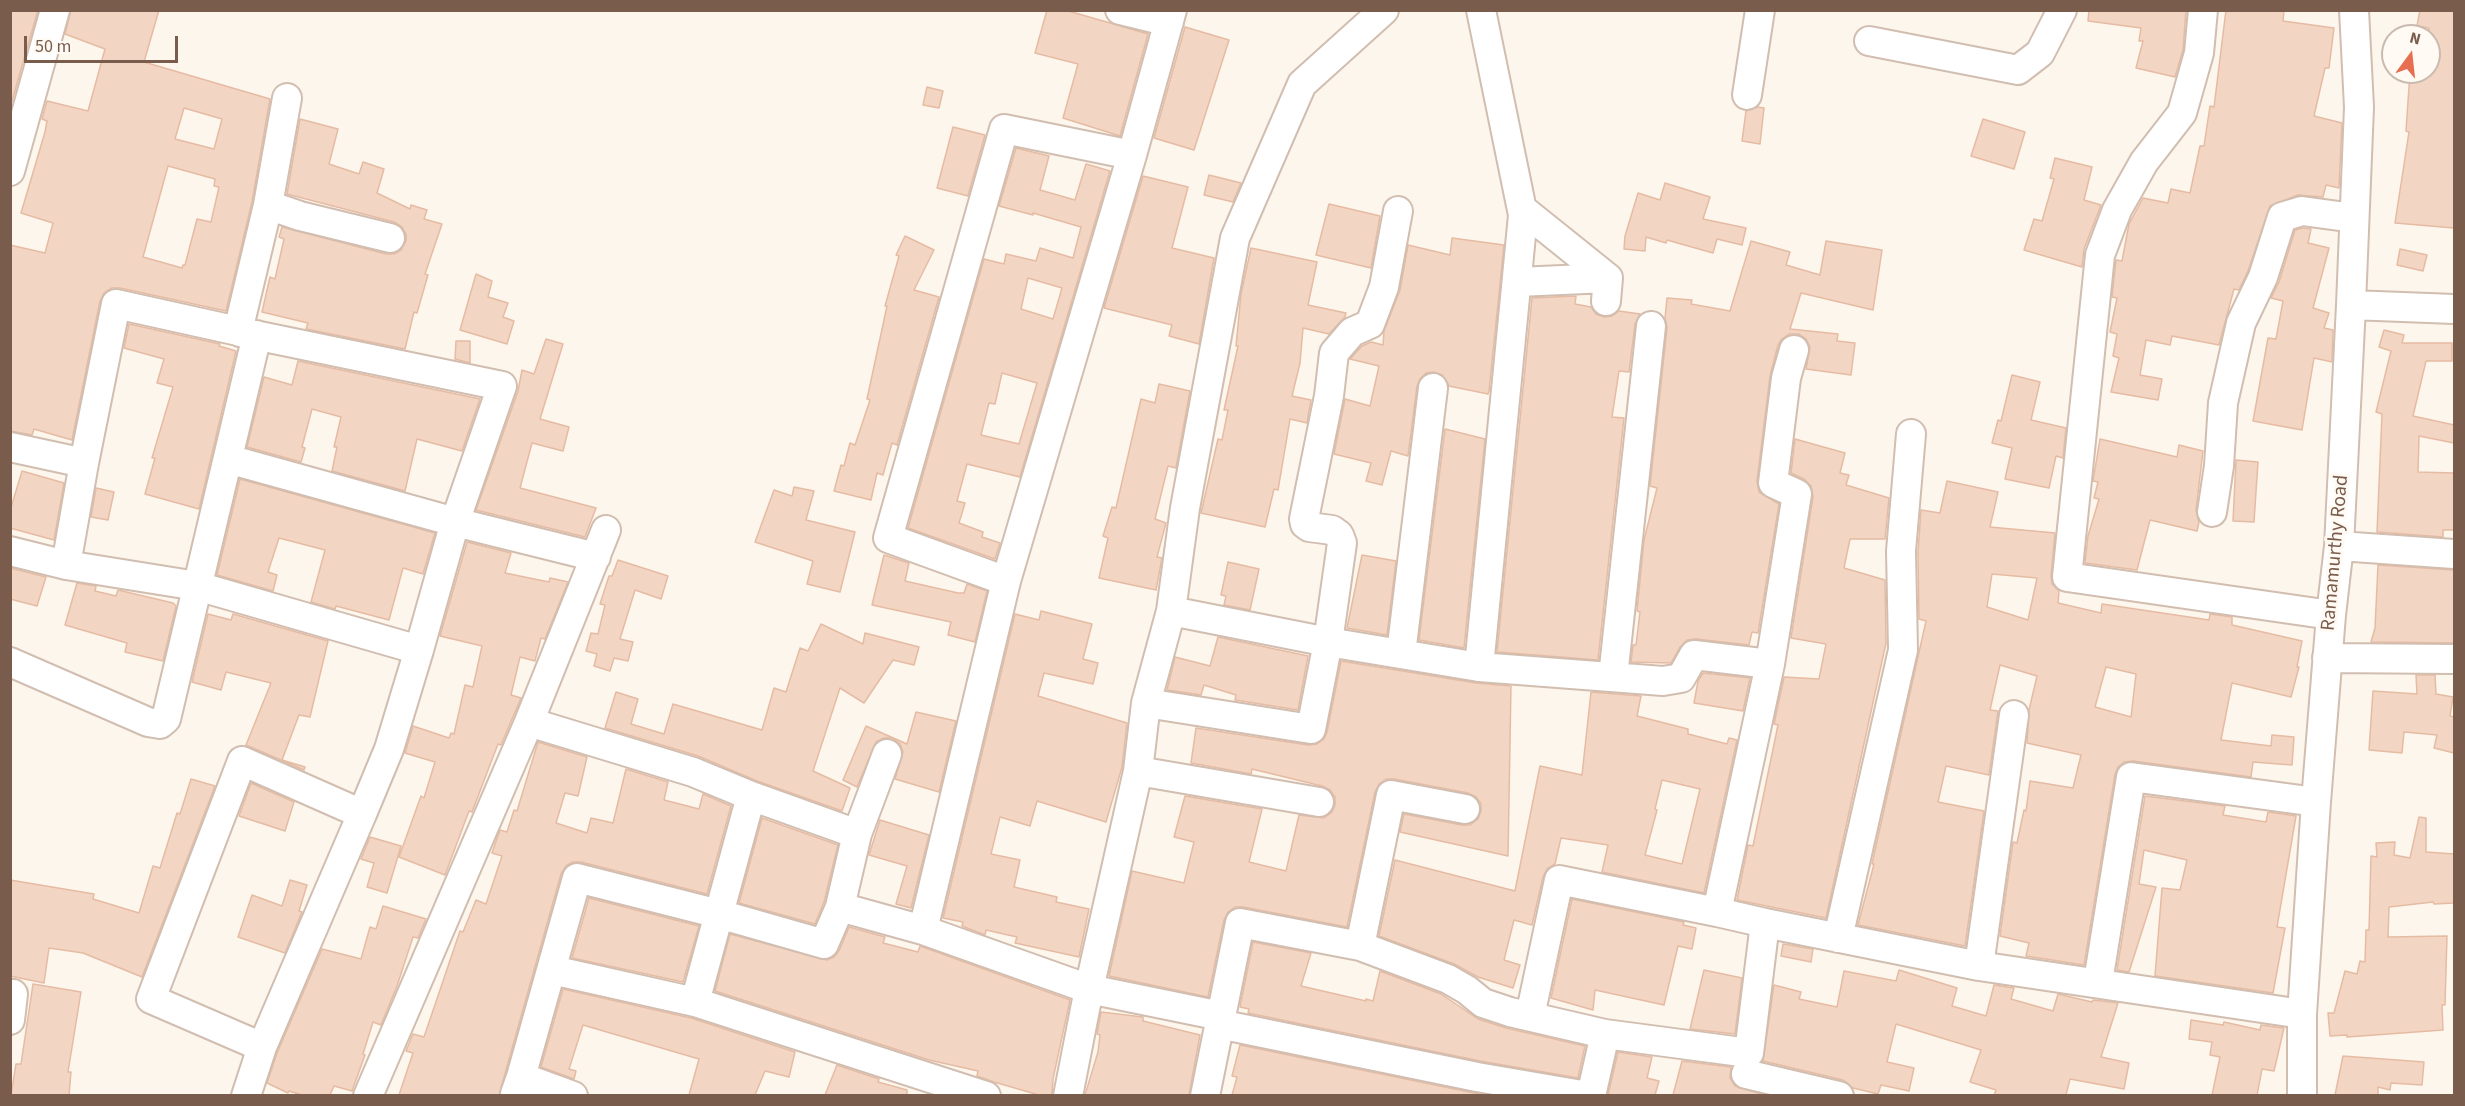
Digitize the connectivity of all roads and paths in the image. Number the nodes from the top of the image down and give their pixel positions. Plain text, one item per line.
1 (55, 10) edge
2 (1120, 10) edge
3 (1384, 10) edge
4 (1481, 10) edge
5 (1760, 10) edge
6 (2062, 10) edge
7 (2203, 10) edge
8 (2354, 10) edge
9 (1170, 16) edge
10 (1869, 41) dead end
11 (1747, 95) dead end
12 (287, 98) dead end
13 (16, 125) edge
14 (1132, 155) junction
15 (10, 171) edge
16 (268, 205) junction
17 (1522, 209) junction
18 (1398, 212) dead end
19 (2354, 218) junction
20 (390, 238) dead end
21 (1517, 282) junction
22 (2351, 305) junction
23 (2454, 309) edge
24 (1651, 326) dead end
25 (247, 333) junction
26 (1794, 350) dead end
27 (1432, 388) dead end
28 (1911, 434) dead end
29 (10, 447) edge
30 (228, 459) junction
31 (84, 463) junction
32 (2212, 512) dead end
33 (454, 522) junction
34 (606, 530) dead end
35 (2339, 546) junction
36 (10, 551) edge
37 (2454, 554) edge
38 (596, 557) junction
39 (66, 565) junction
40 (1006, 581) junction
41 (197, 586) junction
42 (1171, 611) junction
43 (2331, 615) junction
44 (1328, 642) junction
45 (419, 650) junction
46 (1401, 654) junction
47 (2327, 658) junction
48 (2454, 659) edge
49 (10, 662) edge
50 (1770, 664) junction
51 (1479, 667) junction
52 (1613, 677) junction
53 (1146, 703) junction
54 (2014, 715) dead end
55 (529, 722) junction
56 (886, 754) dead end
57 (1138, 771) junction
58 (751, 796) junction
59 (1319, 802) dead end
60 (2316, 802) junction
61 (1465, 809) dead end
62 (362, 814) junction
63 (857, 834) junction
64 (840, 907) junction
65 (1718, 912) junction
66 (719, 914) junction
67 (1765, 923) junction
68 (922, 930) junction
69 (1838, 938) junction
70 (1360, 946) junction
71 (1980, 966) junction
72 (552, 970) junction
73 (2098, 982) junction
74 (1089, 989) junction
75 (695, 1002) junction
76 (2302, 1014) junction
77 (1530, 1016) junction
78 (1220, 1020) junction
79 (1605, 1034) junction
80 (262, 1047) junction
81 (1746, 1074) edge
82 (518, 1086) edge
83 (246, 1095) edge
84 (368, 1095) edge
85 (573, 1095) edge
86 (986, 1095) edge
87 (1068, 1095) edge
88 (1205, 1095) edge
89 (1589, 1095) edge
90 (1839, 1095) edge
91 (2302, 1095) edge

1 - 13 street
2 - 9 street
3 - 42 street
4 - 17 street
5 - 11 street
6 - 10 street
7 - 43 street
8 - 19 street, Ramamurthy Road
9 - 14 street
12 - 16 street
13 - 15 street
14 - 40 street
14 - 40 street
16 - 20 street
16 - 25 street
17 - 21 street
17 - 21 street
18 - 44 street
19 - 22 street, Ramamurthy Road
19 - 32 street
21 - 51 street
22 - 23 street
22 - 35 street, Ramamurthy Road
24 - 52 street
25 - 30 street
25 - 31 street
25 - 33 street
26 - 50 street
27 - 46 street
28 - 69 street
29 - 31 street
30 - 33 street
30 - 41 street
31 - 39 street
33 - 38 street
33 - 45 street
34 - 38 street
35 - 37 street
35 - 43 street, Ramamurthy Road
36 - 39 street
38 - 55 street
39 - 41 street
40 - 68 street
41 - 45 street
41 - 49 street
42 - 44 street
42 - 53 street
43 - 47 street, Ramamurthy Road
44 - 46 street
44 - 53 street
45 - 62 street
46 - 51 street
47 - 48 street
47 - 60 street, Ramamurthy Road
50 - 52 street
50 - 65 street
51 - 52 street
53 - 57 street
54 - 71 street
55 - 58 street
55 - 84 street
56 - 63 street
57 - 59 street
57 - 74 street
58 - 63 street
58 - 66 street
60 - 73 street
60 - 76 street, Ramamurthy Road
61 - 70 street
62 - 80 street
62 - 80 street
63 - 64 street
64 - 66 street
64 - 68 street
65 - 67 street
65 - 77 street
66 - 72 street
66 - 75 street
67 - 69 street
67 - 81 street
68 - 74 street
69 - 71 street
70 - 77 street
70 - 78 street
71 - 73 street
72 - 75 street
72 - 82 street
73 - 76 street
74 - 78 street
74 - 87 street
75 - 86 street
76 - 91 street, Ramamurthy Road
77 - 79 street
78 - 88 street
78 - 89 street
79 - 81 street
79 - 89 street
80 - 83 street
81 - 90 street
82 - 85 street

